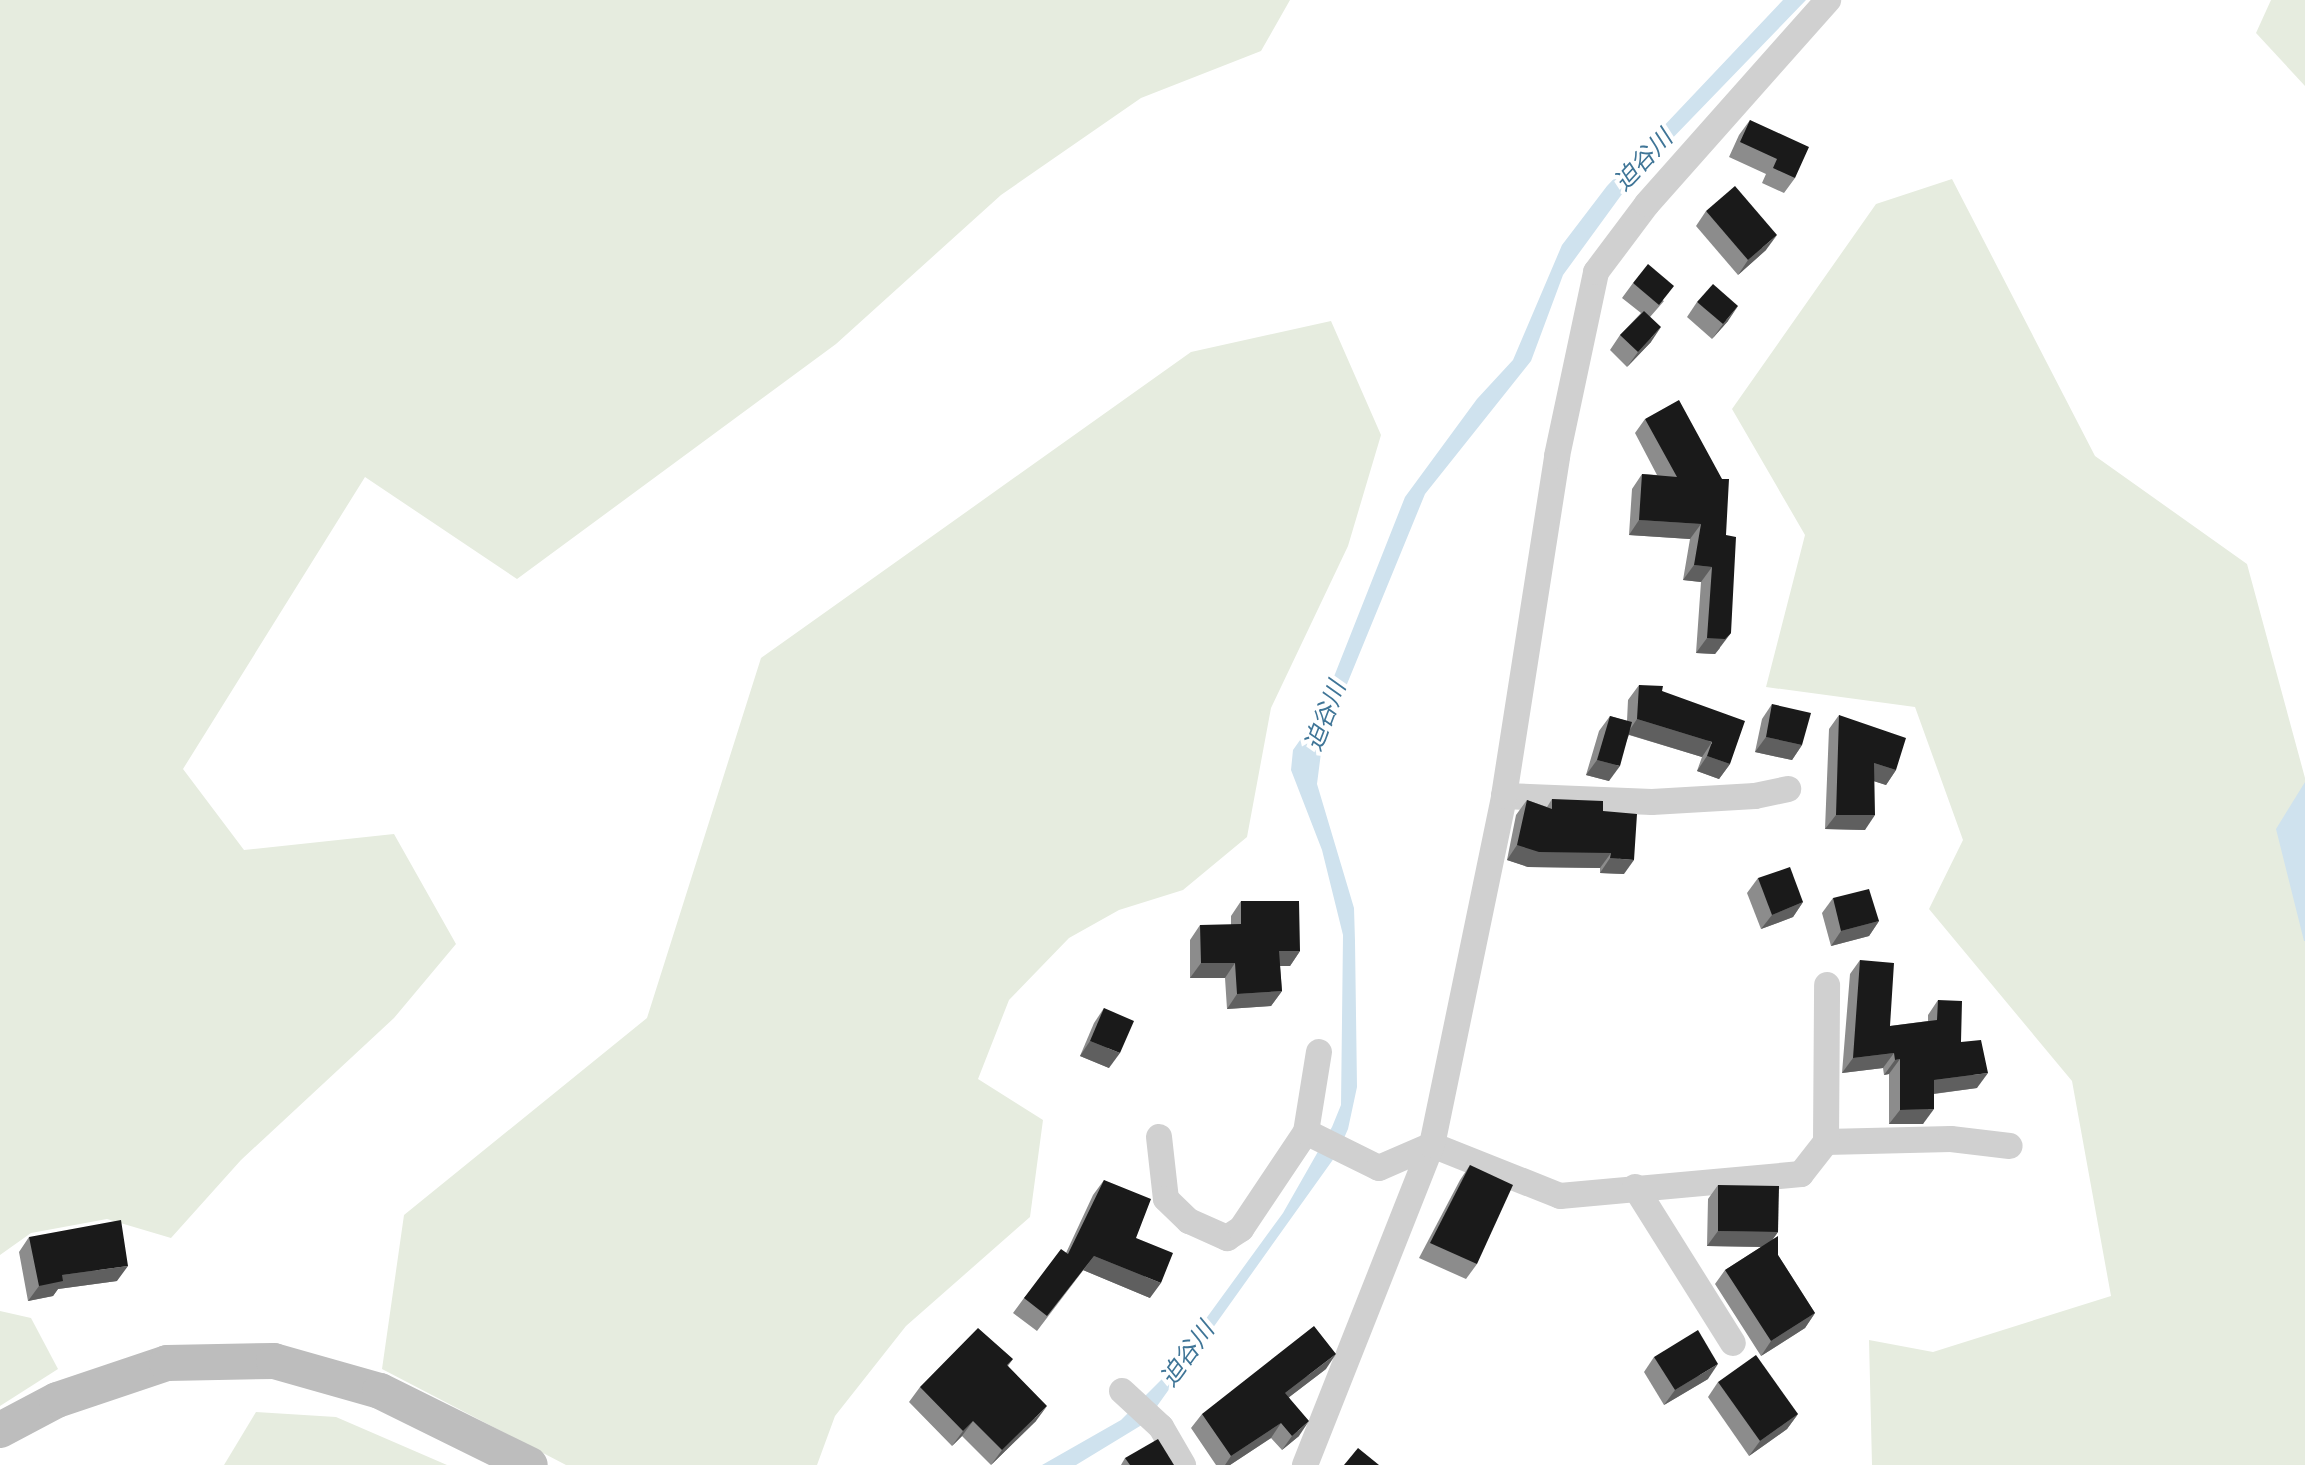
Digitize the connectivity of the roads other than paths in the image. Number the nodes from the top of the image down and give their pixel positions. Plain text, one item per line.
1 (1828, 0) edge
2 (1788, 789) dead end
3 (1504, 796) junction
4 (1827, 985) dead end
5 (1319, 1052) dead end
6 (1311, 1134) junction
7 (1159, 1137) dead end
8 (1826, 1142) junction
9 (1432, 1145) junction
10 (2010, 1146) dead end
11 (1635, 1187) junction
12 (1733, 1343) dead end
13 (1127, 1396) dead end
14 (0, 1430) edge
15 (530, 1465) edge
16 (1183, 1465) edge
17 (1305, 1465) edge

1 - 3 street
2 - 3 street
3 - 9 street
4 - 8 street
5 - 6 street
6 - 7 street
6 - 9 street
8 - 10 street
8 - 11 street
9 - 11 street
9 - 17 street
11 - 12 street
13 - 16 street
14 - 15 street

